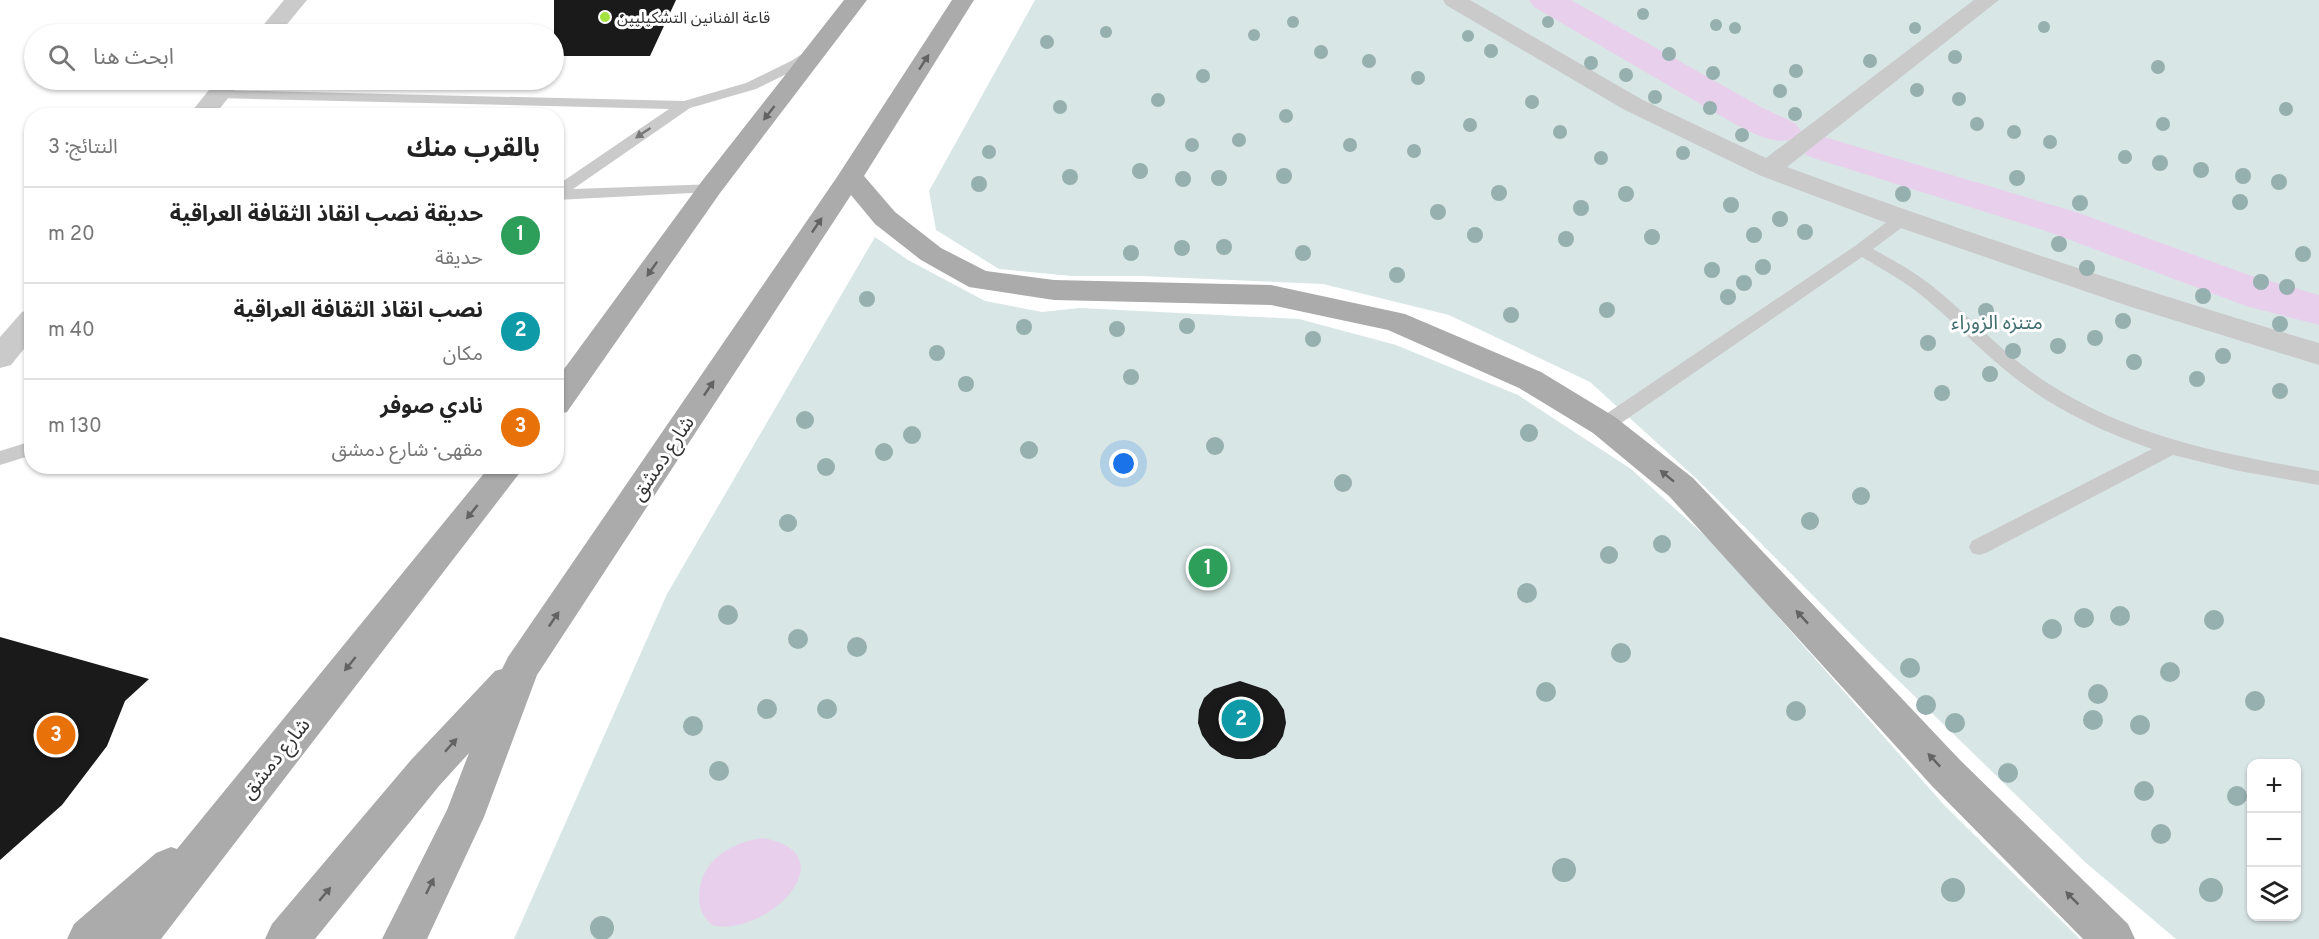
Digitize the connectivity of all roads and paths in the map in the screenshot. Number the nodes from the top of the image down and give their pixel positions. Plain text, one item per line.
1 (296, 0) edge
2 (856, 0) edge
3 (963, 0) edge
4 (1454, 0) edge
5 (1988, 0) edge
6 (276, 24) edge
7 (824, 42) junction
8 (222, 90) edge
9 (301, 90) edge
10 (685, 105) junction
11 (207, 108) edge
12 (1768, 169) junction
13 (581, 176) junction
14 (564, 177) edge
15 (850, 177) junction
16 (711, 187) junction
17 (564, 188) edge
18 (564, 194) edge
19 (1902, 219) junction
20 (1861, 250) junction
21 (24, 328) edge
22 (2319, 354) edge
23 (0, 357) edge
24 (564, 393) edge
25 (1604, 425) junction
26 (2168, 449) junction
27 (24, 450) edge
28 (0, 458) edge
29 (503, 474) edge
30 (2319, 478) edge
31 (1979, 547) dead end
32 (521, 668) junction
33 (229, 816) junction
34 (89, 939) edge
35 (134, 939) edge
36 (287, 939) edge
37 (404, 939) edge
38 (2114, 939) edge

1 - 6 street
2 - 7 main road
15 -> 3 main road, شارع دمشق
4 - 12 street
5 - 12 street
7 - 10 lane
7 -> 16 main road
8 - 11 street
9 - 10 lane
10 -> 13 lane
12 - 19 street
13 - 14 lane
13 - 17 lane
15 - 25 main road
32 -> 15 main road, شارع دمشق
16 - 18 lane
16 -> 24 main road
19 - 20 lane
19 - 22 street
20 - 25 lane
20 - 26 lane
21 - 23 street
38 -> 25 main road
26 - 30 lane
26 - 31 lane
27 - 28 lane
29 -> 33 main road, شارع دمشق
36 -> 32 main road
37 -> 32 main road, شارع دمشق
33 - 34 main road
33 - 35 main road, شارع دمشق

